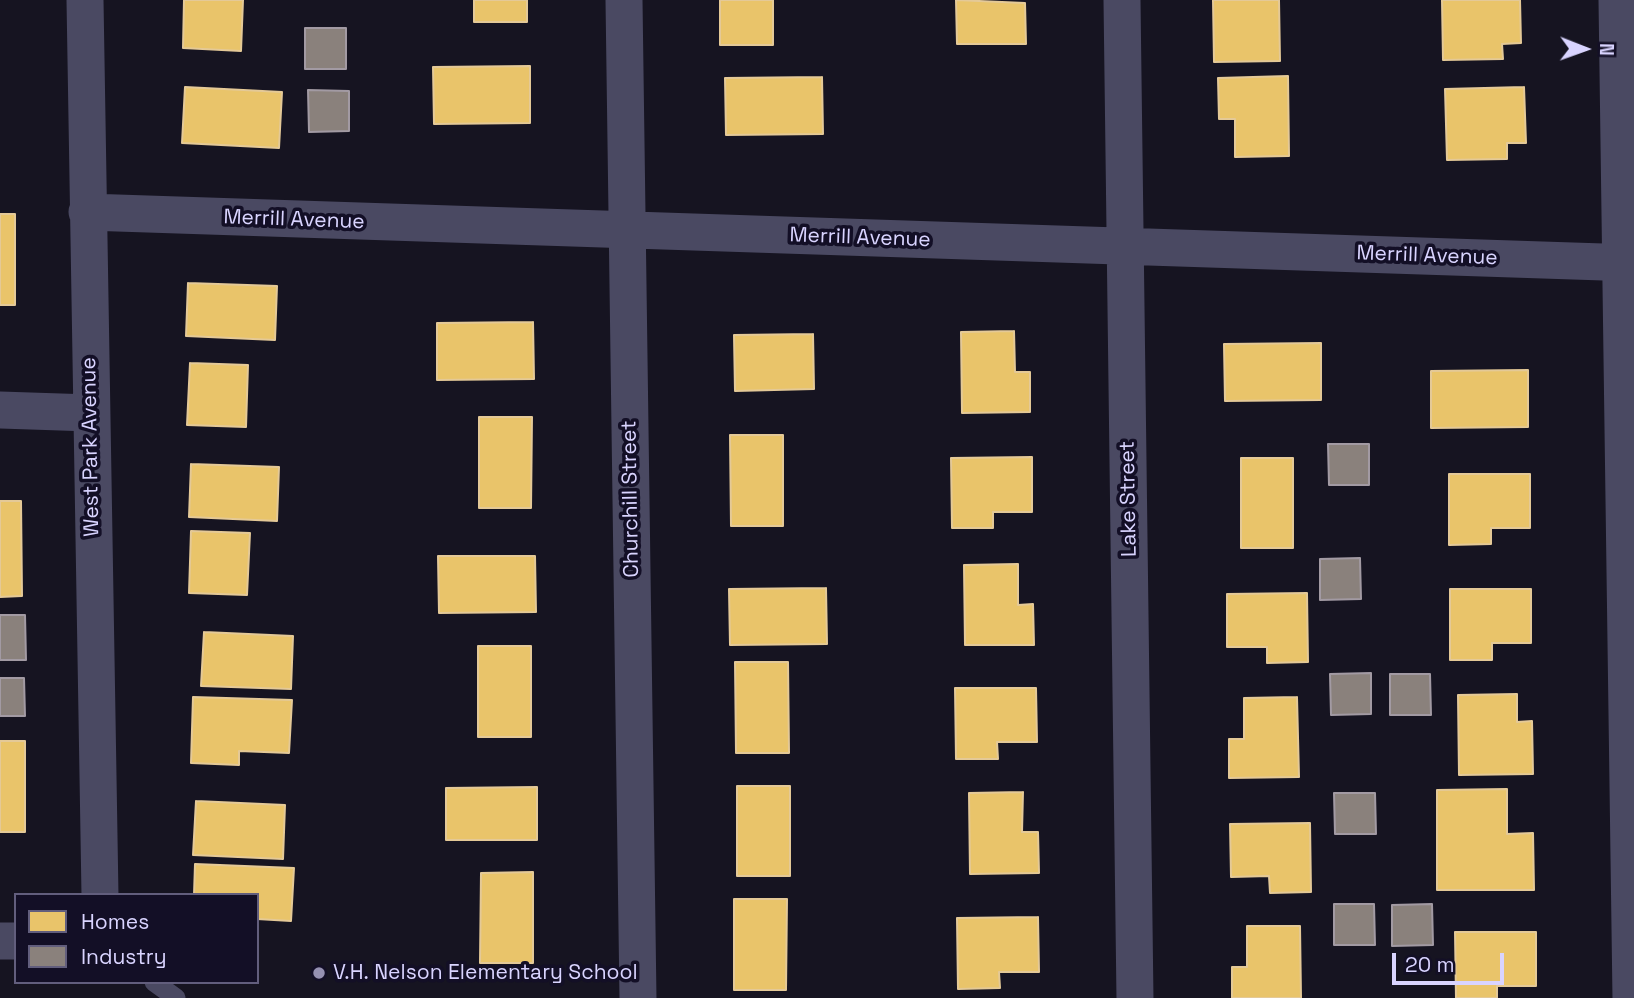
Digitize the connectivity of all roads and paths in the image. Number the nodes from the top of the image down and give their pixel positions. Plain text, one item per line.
1 (85, 0) edge
2 (624, 0) edge
3 (1122, 0) edge
4 (1617, 0) edge
5 (87, 212) junction
6 (627, 231) junction
7 (1125, 246) junction
8 (1627, 263) edge
9 (0, 410) edge
10 (91, 414) junction
11 (100, 893) edge
12 (157, 984) edge
13 (176, 998) edge
14 (638, 998) edge
15 (1135, 998) edge
16 (1632, 998) edge

1 - 5 street, West Park Avenue
2 - 6 street, Churchill Street
3 - 7 street, Lake Street
4 - 8 street
5 - 6 street, Merrill Avenue
5 - 10 street, West Park Avenue
6 - 7 street, Merrill Avenue
6 - 14 street, Churchill Street
7 - 8 street, Merrill Avenue
7 - 15 street, Lake Street
8 - 16 street
9 - 10 street
10 - 11 street, West Park Avenue
12 - 13 lane

